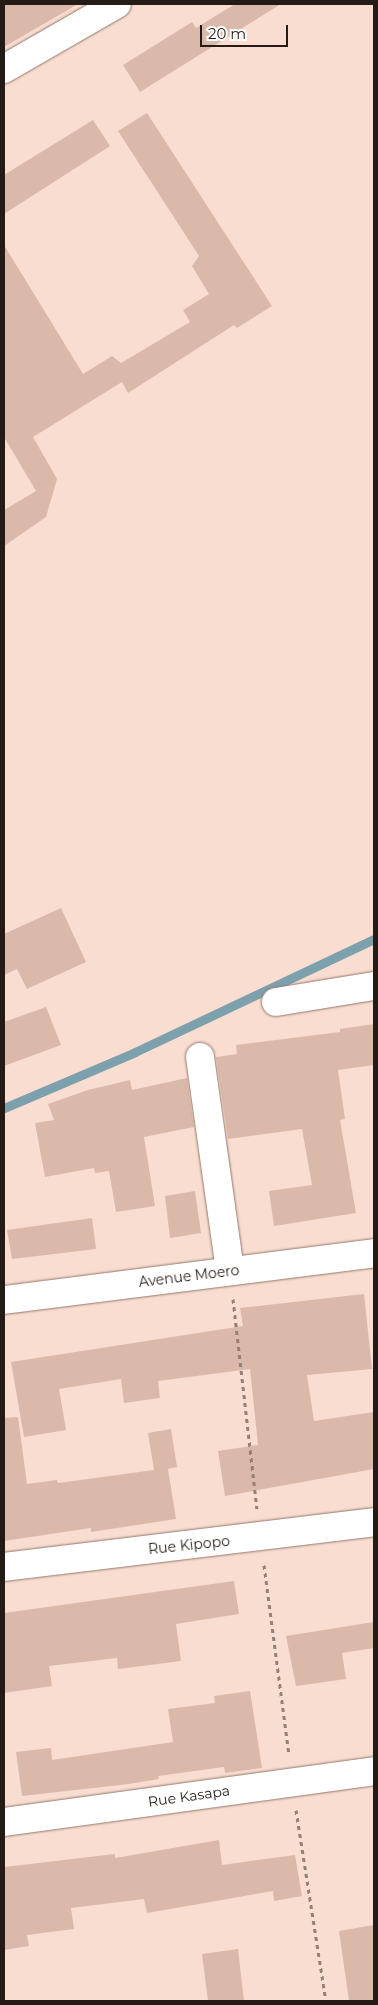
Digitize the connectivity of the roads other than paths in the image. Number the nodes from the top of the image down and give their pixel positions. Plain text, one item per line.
1 (118, 4) edge
2 (4, 69) edge
3 (374, 986) edge
4 (276, 1002) dead end
5 (200, 1057) dead end
6 (374, 1253) edge
7 (230, 1271) junction
8 (4, 1300) edge
9 (374, 1522) edge
10 (4, 1567) edge
11 (374, 1771) edge
12 (4, 1822) edge

1 - 2 street
3 - 4 street
5 - 7 street
6 - 7 street, Avenue Moero
7 - 8 street, Avenue Moero
9 - 10 street, Rue Kipopo
11 - 12 street, Rue Kasapa

